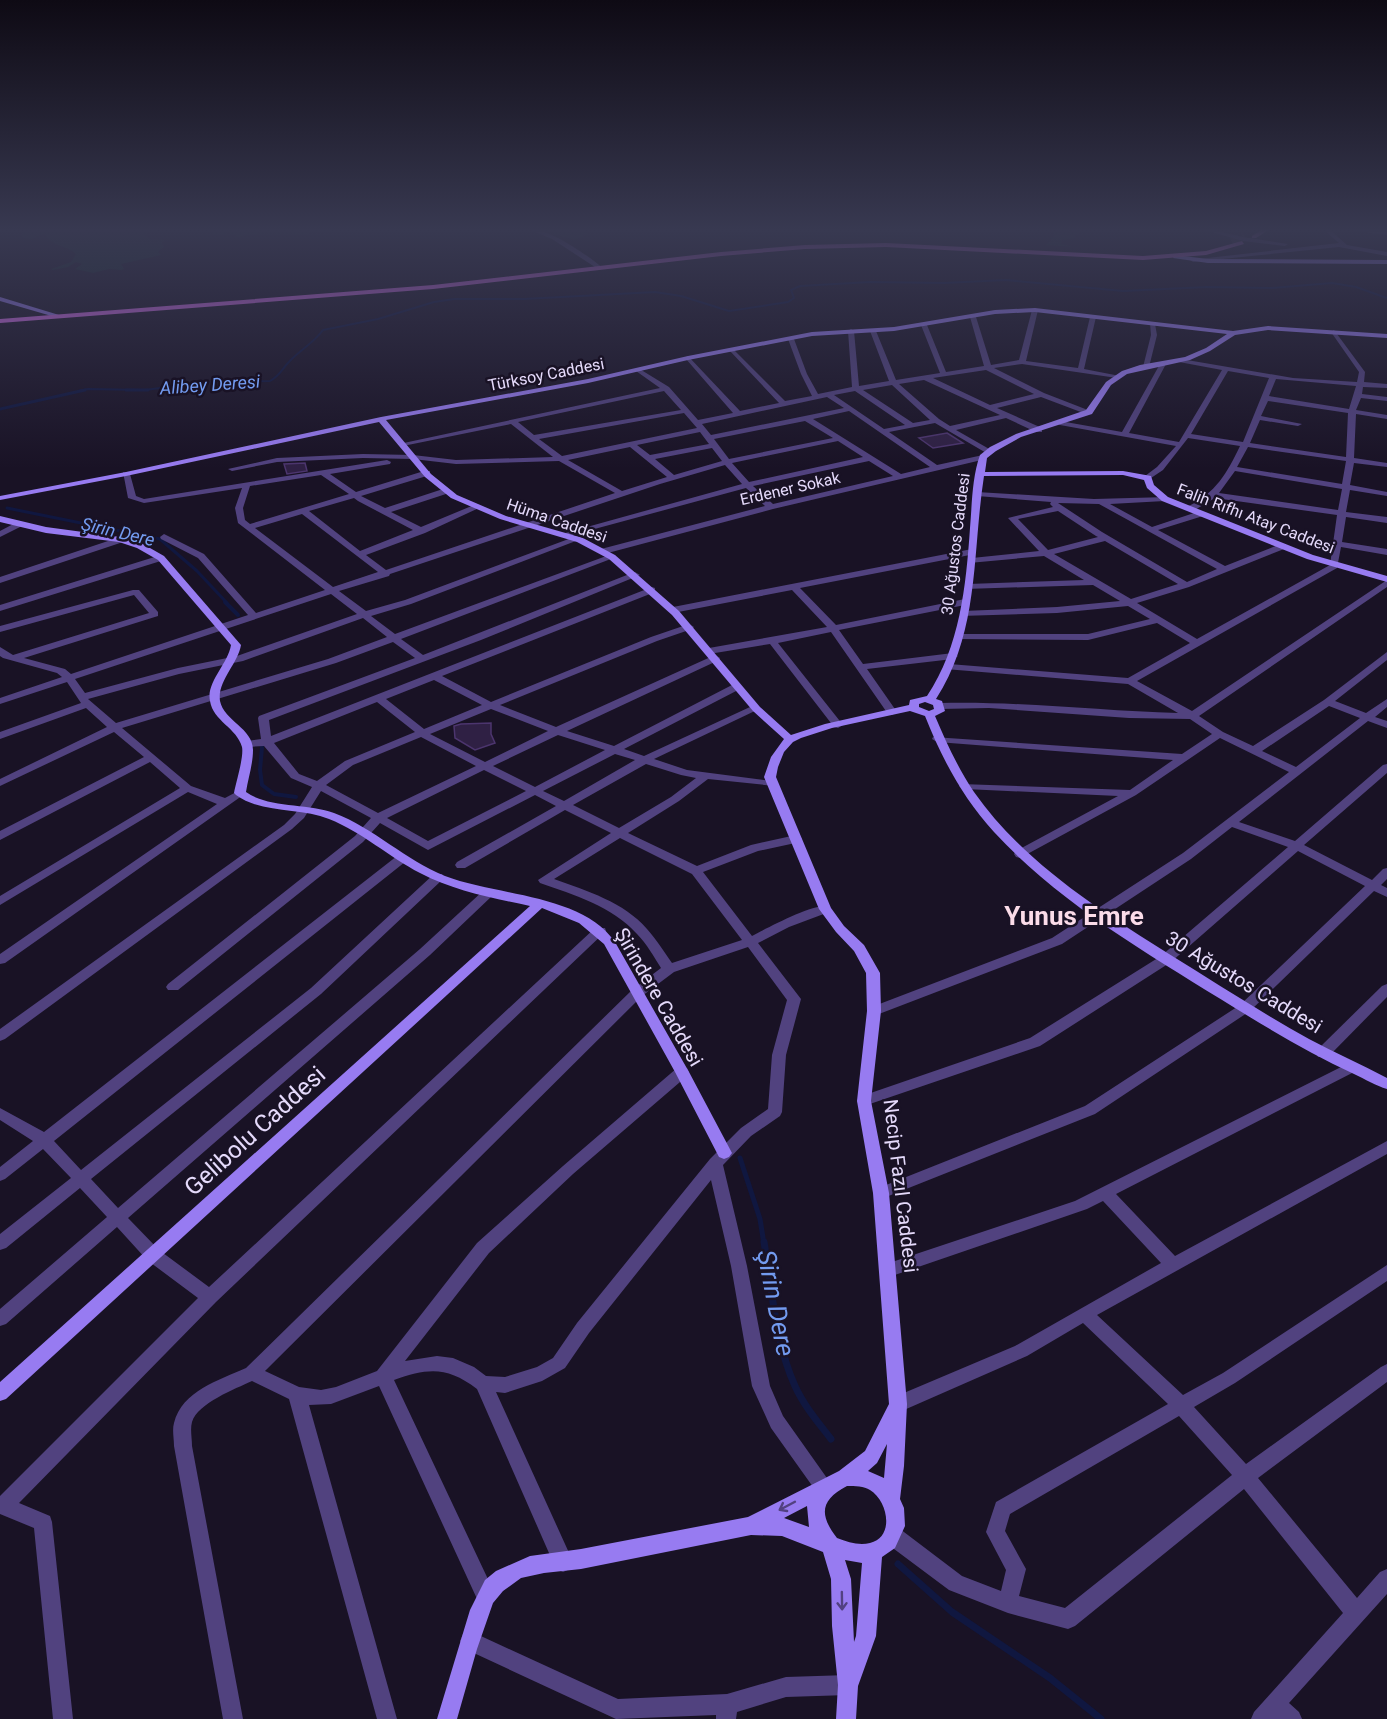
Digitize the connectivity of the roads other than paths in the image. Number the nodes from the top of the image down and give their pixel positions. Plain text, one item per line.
1 (34, 309) edge
2 (146, 309) edge
3 (1035, 310) junction
4 (57, 316) junction
5 (1093, 316) junction
6 (973, 317) junction
7 (0, 321) edge
8 (1152, 324) junction
9 (924, 325) junction
10 (851, 331) junction
11 (873, 331) junction
12 (1334, 332) junction
13 (1233, 333) junction
14 (1387, 336) edge
15 (791, 339) junction
16 (732, 350) junction
17 (688, 358) junction
18 (1181, 361) junction
19 (1022, 362) junction
20 (1163, 364) junction
21 (1146, 367) junction
22 (988, 368) junction
23 (1081, 369) junction
24 (1226, 369) junction
25 (638, 370) junction
26 (944, 375) junction
27 (1117, 376) junction
28 (1273, 377) junction
29 (924, 378) junction
30 (893, 382) junction
31 (1360, 384) junction
32 (1387, 386) edge
33 (856, 388) junction
34 (666, 389) junction
35 (828, 394) junction
36 (1041, 395) junction
37 (1358, 396) junction
38 (816, 397) junction
39 (1265, 398) junction
40 (1387, 399) edge
41 (784, 404) junction
42 (991, 407) junction
43 (850, 409) junction
44 (685, 411) junction
45 (1089, 412) junction
46 (1352, 412) junction
47 (738, 414) junction
48 (1009, 415) junction
49 (1258, 417) junction
50 (1387, 417) edge
51 (806, 418) junction
52 (381, 419) junction
53 (512, 421) junction
54 (936, 421) junction
55 (1060, 423) junction
56 (1298, 424) dead end
57 (911, 425) junction
58 (699, 426) junction
59 (949, 429) junction
60 (1039, 430) junction
61 (884, 431) junction
62 (1124, 435) junction
63 (1187, 436) junction
64 (532, 438) junction
65 (709, 438) junction
66 (839, 439) junction
67 (1245, 442) junction
68 (630, 443) junction
69 (403, 444) junction
70 (1179, 444) junction
71 (715, 445) junction
72 (985, 455) junction
73 (413, 457) junction
74 (649, 458) junction
75 (870, 458) junction
76 (561, 459) junction
77 (1350, 460) junction
78 (727, 462) junction
79 (1387, 465) edge
80 (936, 468) junction
81 (1231, 468) junction
82 (232, 469) dead end
83 (322, 472) junction
84 (427, 473) junction
85 (126, 474) junction
86 (980, 474) junction
87 (900, 477) junction
88 (673, 478) junction
89 (1148, 478) junction
90 (247, 484) junction
91 (747, 485) junction
92 (1346, 487) junction
93 (446, 491) junction
94 (355, 494) junction
95 (622, 494) junction
96 (977, 494) junction
97 (1387, 494) edge
98 (1214, 495) junction
99 (0, 498) edge
100 (1165, 499) junction
101 (1049, 500) junction
102 (1100, 502) junction
103 (477, 507) junction
104 (771, 507) junction
105 (1059, 508) junction
106 (1190, 509) junction
107 (385, 511) junction
108 (305, 512) junction
109 (1200, 514) junction
110 (1342, 514) junction
111 (0, 519) edge
112 (1387, 520) edge
113 (19, 524) junction
114 (528, 526) junction
115 (249, 527) junction
116 (1151, 530) junction
117 (422, 531) junction
118 (0, 534) edge
119 (562, 535) junction
120 (164, 537) dead end
121 (1106, 538) junction
122 (577, 539) junction
123 (120, 540) junction
124 (1338, 544) junction
125 (1281, 547) junction
126 (1387, 552) edge
127 (608, 554) junction
128 (1046, 554) junction
129 (359, 555) junction
130 (972, 557) junction
131 (161, 558) junction
132 (1334, 566) junction
133 (1223, 569) junction
134 (386, 574) junction
135 (635, 575) junction
136 (0, 580) edge
137 (1387, 581) edge
138 (1096, 582) junction
139 (1186, 585) junction
140 (794, 586) junction
141 (968, 587) junction
142 (652, 590) junction
143 (333, 592) junction
144 (965, 602) junction
145 (1129, 603) junction
146 (0, 608) edge
147 (673, 610) junction
148 (963, 614) junction
149 (364, 615) junction
150 (255, 617) junction
151 (1157, 620) junction
152 (689, 627) junction
153 (222, 628) junction
154 (833, 628) junction
155 (0, 629) edge
156 (394, 638) junction
157 (960, 638) junction
158 (772, 641) junction
159 (1197, 643) junction
160 (0, 650) edge
161 (712, 655) junction
162 (1387, 655) edge
163 (953, 656) junction
164 (16, 657) junction
165 (422, 659) junction
166 (232, 661) junction
167 (860, 667) junction
168 (949, 667) junction
169 (434, 676) junction
170 (69, 678) junction
171 (1130, 681) junction
172 (736, 687) junction
173 (215, 695) junction
174 (378, 698) junction
175 (930, 700) junction
176 (0, 701) edge
177 (85, 701) junction
178 (1328, 702) junction
179 (1387, 702) edge
180 (490, 705) junction
181 (940, 706) junction
182 (912, 707) junction
183 (754, 709) junction
184 (892, 712) junction
185 (929, 714) junction
186 (1192, 716) junction
187 (1369, 716) junction
188 (838, 725) junction
189 (1387, 725) edge
190 (115, 728) junction
191 (556, 731) junction
192 (422, 732) junction
193 (1219, 734) junction
194 (0, 736) edge
195 (790, 739) junction
196 (937, 739) junction
197 (267, 742) junction
198 (247, 744) junction
199 (614, 750) junction
200 (1254, 750) junction
201 (150, 758) junction
202 (1185, 758) junction
203 (644, 760) junction
204 (485, 766) junction
205 (1387, 767) edge
206 (1297, 772) junction
207 (707, 775) junction
208 (0, 783) edge
209 (771, 784) junction
210 (318, 786) junction
211 (965, 786) junction
212 (187, 788) junction
213 (536, 792) junction
214 (240, 793) junction
215 (1132, 793) junction
216 (226, 803) junction
217 (566, 806) junction
218 (304, 808) junction
219 (379, 817) junction
220 (1229, 822) junction
221 (363, 834) junction
222 (621, 834) junction
223 (0, 836) edge
224 (796, 839) junction
225 (1295, 845) junction
226 (1020, 854) junction
227 (401, 859) junction
228 (461, 865) dead end
229 (696, 872) junction
230 (1387, 872) edge
231 (438, 877) junction
232 (1372, 886) junction
233 (488, 893) junction
234 (1387, 893) edge
235 (0, 901) edge
236 (541, 903) junction
237 (825, 909) junction
238 (1099, 916) junction
239 (600, 931) junction
240 (750, 942) junction
241 (1166, 959) junction
242 (0, 960) edge
243 (669, 969) junction
244 (173, 987) dead end
245 (1387, 989) edge
246 (637, 993) junction
247 (1245, 1008) junction
248 (874, 1011) junction
249 (0, 1036) edge
250 (1323, 1053) junction
251 (1351, 1067) junction
252 (682, 1071) junction
253 (1386, 1082) edge
254 (864, 1101) junction
255 (0, 1113) edge
256 (44, 1140) junction
257 (1387, 1147) edge
258 (720, 1158) junction
259 (0, 1175) edge
260 (79, 1179) junction
261 (1104, 1192) junction
262 (881, 1193) junction
263 (118, 1218) junction
264 (0, 1243) edge
265 (153, 1255) junction
266 (1173, 1265) junction
267 (889, 1270) junction
268 (1387, 1272) edge
269 (210, 1297) junction
270 (1084, 1314) junction
271 (0, 1319) edge
272 (1387, 1372) edge
273 (252, 1373) junction
274 (383, 1376) junction
275 (483, 1384) junction
276 (0, 1393) edge
277 (297, 1395) junction
278 (898, 1404) junction
279 (1181, 1405) junction
280 (1245, 1476) junction
281 (846, 1477) junction
282 (825, 1488) junction
283 (891, 1498) junction
284 (2, 1505) edge
285 (751, 1525) junction
286 (892, 1536) junction
287 (830, 1544) junction
288 (873, 1552) junction
289 (562, 1562) junction
290 (1387, 1579) edge
291 (485, 1594) junction
292 (1008, 1603) junction
293 (1356, 1613) junction
294 (470, 1641) junction
295 (849, 1685) junction
296 (1268, 1711) edge
297 (726, 1712) edge
298 (63, 1719) edge
299 (233, 1719) edge
300 (387, 1719) edge
301 (447, 1719) edge
302 (846, 1719) edge
303 (1292, 1719) edge

1 - 4 main road
2 - 4 main road
3 - 5 main road, Türksoy Caddesi
3 - 6 main road, Türksoy Caddesi
3 - 19 street
4 - 7 main road
5 - 8 main road, Türksoy Caddesi
5 - 23 street
6 - 9 main road, Türksoy Caddesi
6 - 22 street
8 - 13 main road, Türksoy Caddesi
8 - 21 street
9 - 11 main road, Türksoy Caddesi
9 - 26 street
10 - 11 main road, Türksoy Caddesi
10 - 15 main road, Türksoy Caddesi
10 - 33 street
11 - 30 street
12 - 13 main road, Türksoy Caddesi
12 - 14 main road, Türksoy Caddesi
12 - 31 street
13 - 18 main road
15 - 16 main road, Türksoy Caddesi
15 - 38 street
16 - 17 main road, Türksoy Caddesi
16 - 41 street
17 - 25 main road, Türksoy Caddesi
17 - 47 street
18 - 20 main road
18 - 24 street
19 - 22 street
19 - 23 street
20 - 21 main road
20 - 62 street
21 - 27 main road
22 - 26 street
22 - 36 street
23 - 27 street
24 - 28 street
24 - 63 street
25 - 34 street
25 - 52 main road, Türksoy Caddesi
26 - 29 street
27 - 45 main road
28 - 31 street
28 - 39 street
29 - 30 street
29 - 42 street
30 - 33 street
30 - 54 street
31 - 32 street
31 - 37 street
33 - 35 street
33 - 57 street
34 - 44 street
34 - 53 street
35 - 38 street
35 - 43 street
36 - 42 street
36 - 45 street
37 - 40 street
37 - 46 street
38 - 41 street
39 - 46 street
39 - 49 street
41 - 47 street
42 - 48 street
43 - 51 street
43 - 61 street
44 - 58 street
44 - 64 street
45 - 55 main road, 30 Ağustos Caddesi
46 - 50 street
46 - 77 street
47 - 58 street
48 - 59 street
48 - 60 street
49 - 56 street
49 - 67 street
51 - 65 street
51 - 66 street
52 - 69 main road, Hüma Caddesi
52 - 85 main road, Türksoy Caddesi
53 - 64 street
53 - 69 street
54 - 57 street
54 - 59 street
55 - 60 main road, 30 Ağustos Caddesi
55 - 62 street
57 - 61 street
58 - 65 street
58 - 68 street
59 - 72 street
60 - 72 main road, 30 Ağustos Caddesi
61 - 80 street
62 - 70 street
63 - 67 street
63 - 70 street
64 - 76 street
65 - 71 street
66 - 75 street
66 - 78 street
67 - 77 street
67 - 81 street
68 - 74 street
68 - 76 street
69 - 73 main road, Hüma Caddesi
70 - 89 street
71 - 74 street
71 - 78 street
72 - 80 street, Erdener Sokak
72 - 86 main road, 30 Ağustos Caddesi
73 - 76 street
73 - 82 street
73 - 83 street
73 - 84 main road, Hüma Caddesi
74 - 88 street
75 - 87 street
75 - 91 street
76 - 95 street
77 - 79 street
77 - 92 street
78 - 88 street
78 - 91 street
80 - 87 street, Erdener Sokak
81 - 92 street
81 - 98 street
83 - 90 street
83 - 94 street
84 - 93 main road, Hüma Caddesi
84 - 94 street
85 - 90 street
85 - 99 main road, Türksoy Caddesi
86 - 89 main road
86 - 96 main road, 30 Ağustos Caddesi
87 - 104 street, Erdener Sokak
88 - 95 street
89 - 100 main road, Falih Rıfhı Atay Caddesi
90 - 115 street
91 - 104 street
91 - 119 street
92 - 97 street
92 - 110 street
93 - 103 main road, Hüma Caddesi
93 - 107 street
94 - 107 street
94 - 108 street
95 - 114 street
96 - 101 street
96 - 130 main road, 30 Ağustos Caddesi
98 - 106 street
98 - 110 street
100 - 102 street
100 - 106 main road, Falih Rıfhı Atay Caddesi
101 - 102 street
101 - 105 street
102 - 116 street
103 - 114 main road, Hüma Caddesi
103 - 117 street
104 - 127 street, Erdener Sokak
105 - 121 street
105 - 128 street
106 - 109 main road, Falih Rıfhı Atay Caddesi
107 - 117 street
108 - 115 street
108 - 129 street
109 - 116 street
109 - 125 main road, Falih Rıfhı Atay Caddesi
110 - 112 street
110 - 124 street
111 - 113 main road
113 - 118 street
113 - 123 main road
114 - 119 main road, Hüma Caddesi
114 - 134 street
115 - 143 street
116 - 133 street
117 - 129 street
119 - 122 main road, Hüma Caddesi
120 - 150 street
121 - 128 street
121 - 139 street
122 - 127 main road, Hüma Caddesi
122 - 149 street
123 - 131 main road
123 - 136 street
124 - 126 street
124 - 132 street
125 - 132 main road, Falih Rıfhı Atay Caddesi
125 - 133 street
127 - 135 main road, Hüma Caddesi
127 - 156 street, Erdener Sokak
128 - 130 street
128 - 138 street
129 - 134 street
130 - 140 street
130 - 141 main road, 30 Ağustos Caddesi
131 - 146 street
131 - 153 main road
132 - 137 main road, Falih Rıfhı Atay Caddesi
132 - 159 street
133 - 139 street
134 - 143 street
135 - 142 main road, Hüma Caddesi
135 - 165 street
137 - 186 street
138 - 141 street
138 - 145 street
139 - 145 street
140 - 147 street
140 - 154 street
141 - 144 main road, 30 Ağustos Caddesi
142 - 147 main road, Hüma Caddesi
142 - 169 street
143 - 149 street
143 - 150 street
144 - 148 main road, 30 Ağustos Caddesi
144 - 154 street
145 - 148 street
145 - 151 street
147 - 152 main road, Hüma Caddesi
148 - 157 main road, 30 Ağustos Caddesi
149 - 156 street
149 - 166 street
150 - 153 street
151 - 157 street
151 - 159 street
152 - 161 main road, Hüma Caddesi
152 - 180 street
153 - 166 main road
153 - 170 street
154 - 158 street
154 - 167 street
155 - 164 street
156 - 165 street
156 - 173 street, Erdener Sokak
157 - 163 main road, 30 Ağustos Caddesi
158 - 161 street
158 - 188 street
159 - 171 street
160 - 164 street
161 - 172 main road, Hüma Caddesi
161 - 191 street
162 - 178 street
163 - 167 street
163 - 168 main road, 30 Ağustos Caddesi
164 - 170 street
165 - 197 street
166 - 173 main road
166 - 177 street
167 - 184 street
168 - 171 street
168 - 175 main road, 30 Ağustos Caddesi
169 - 174 street
169 - 180 street
170 - 176 street
170 - 177 street
171 - 186 street
172 - 183 main road, Hüma Caddesi
172 - 199 street
173 - 190 street, Erdener Sokak
173 - 198 main road
174 - 192 street
174 - 197 street
175 - 181 main road
175 - 182 main road
177 - 190 street
177 - 194 street
178 - 187 street
178 - 200 street
179 - 187 street
180 - 191 street
180 - 192 street
181 - 185 main road
181 - 186 street
182 - 184 main road
182 - 185 main road
183 - 195 main road, Hüma Caddesi
183 - 203 street
184 - 188 main road
185 - 196 main road, 30 Ağustos Caddesi
186 - 193 street
187 - 189 street
187 - 206 street
188 - 195 main road
190 - 201 street
190 - 208 street, Erdener Sokak
191 - 199 street
191 - 204 street
192 - 204 street
192 - 210 street
193 - 200 street
193 - 202 street
195 - 209 main road
196 - 202 street
196 - 211 main road, 30 Ağustos Caddesi
197 - 198 street
197 - 210 street
198 - 214 main road
199 - 203 street
199 - 213 street
200 - 206 street
201 - 212 street
201 - 223 street
202 - 215 street
203 - 207 street
203 - 217 street
204 - 213 street
204 - 219 street
205 - 225 street
206 - 220 street
207 - 209 street
207 - 222 street
209 - 224 main road, Necip Fazıl Caddesi
210 - 218 street
210 - 219 street
211 - 215 street
211 - 226 main road, 30 Ağustos Caddesi
212 - 216 street
212 - 235 street
213 - 217 street
213 - 219 street
214 - 216 street
214 - 218 main road, Şirindere Caddesi
215 - 226 street
216 - 242 street
217 - 222 street
217 - 228 street
218 - 221 main road, Şirindere Caddesi
218 - 249 street
219 - 221 street
220 - 225 street
220 - 238 street
221 - 227 main road, Şirindere Caddesi
221 - 244 street
222 - 229 street
222 - 243 street
224 - 229 street
224 - 237 main road, Necip Fazıl Caddesi
225 - 232 street
225 - 241 street
226 - 238 main road, 30 Ağustos Caddesi
227 - 231 main road, Şirindere Caddesi
227 - 256 street
229 - 240 street
230 - 232 street
231 - 233 main road, Şirindere Caddesi
231 - 260 street
232 - 234 street
232 - 247 street
233 - 236 main road, Şirindere Caddesi
233 - 263 street
236 - 239 main road, Şirindere Caddesi
236 - 265 main road, Gelibolu Caddesi
237 - 240 street
237 - 248 main road, Necip Fazıl Caddesi
238 - 241 main road, 30 Ağustos Caddesi
238 - 248 street
239 - 246 main road, Şirindere Caddesi
239 - 269 street
240 - 243 street
240 - 258 street
241 - 247 main road, 30 Ağustos Caddesi
241 - 254 street
243 - 246 street
245 - 250 street
246 - 252 main road, Şirindere Caddesi
246 - 273 street
247 - 250 main road, 30 Ağustos Caddesi
247 - 262 street
248 - 254 main road, Necip Fazıl Caddesi
250 - 251 main road, 30 Ağustos Caddesi
251 - 253 main road, 30 Ağustos Caddesi
251 - 261 street
252 - 258 main road, Şirindere Caddesi
252 - 274 street
254 - 262 main road, Necip Fazıl Caddesi
255 - 256 street
256 - 259 street
256 - 260 street
257 - 266 street
258 - 275 street
258 - 282 street
260 - 263 street
260 - 264 street
261 - 266 street
261 - 267 street
262 - 267 main road, Necip Fazıl Caddesi
263 - 265 street
263 - 271 street
265 - 269 street
265 - 276 main road, Gelibolu Caddesi
266 - 270 street
267 - 278 main road, Necip Fazıl Caddesi
268 - 279 street
269 - 284 street
270 - 278 street
270 - 279 street
272 - 280 street
273 - 277 street
273 - 299 street
274 - 275 street
274 - 277 street
274 - 291 street
275 - 289 street
277 - 300 street
278 - 281 main road
278 - 283 main road, Necip Fazıl Caddesi
279 - 280 street
279 - 292 street
280 - 292 street
280 - 293 street
281 - 282 main road
281 - 283 main road
282 -> 285 main road
282 - 287 main road
283 - 286 main road
284 - 298 street
285 - 287 main road
285 - 289 main road
286 - 288 main road
286 - 292 street
287 - 288 main road
287 -> 295 main road
288 - 295 main road
289 - 291 main road
290 - 293 street
291 - 294 main road
293 - 296 street
294 - 297 street
294 - 301 main road
295 - 297 street
295 - 302 main road
296 - 303 street

